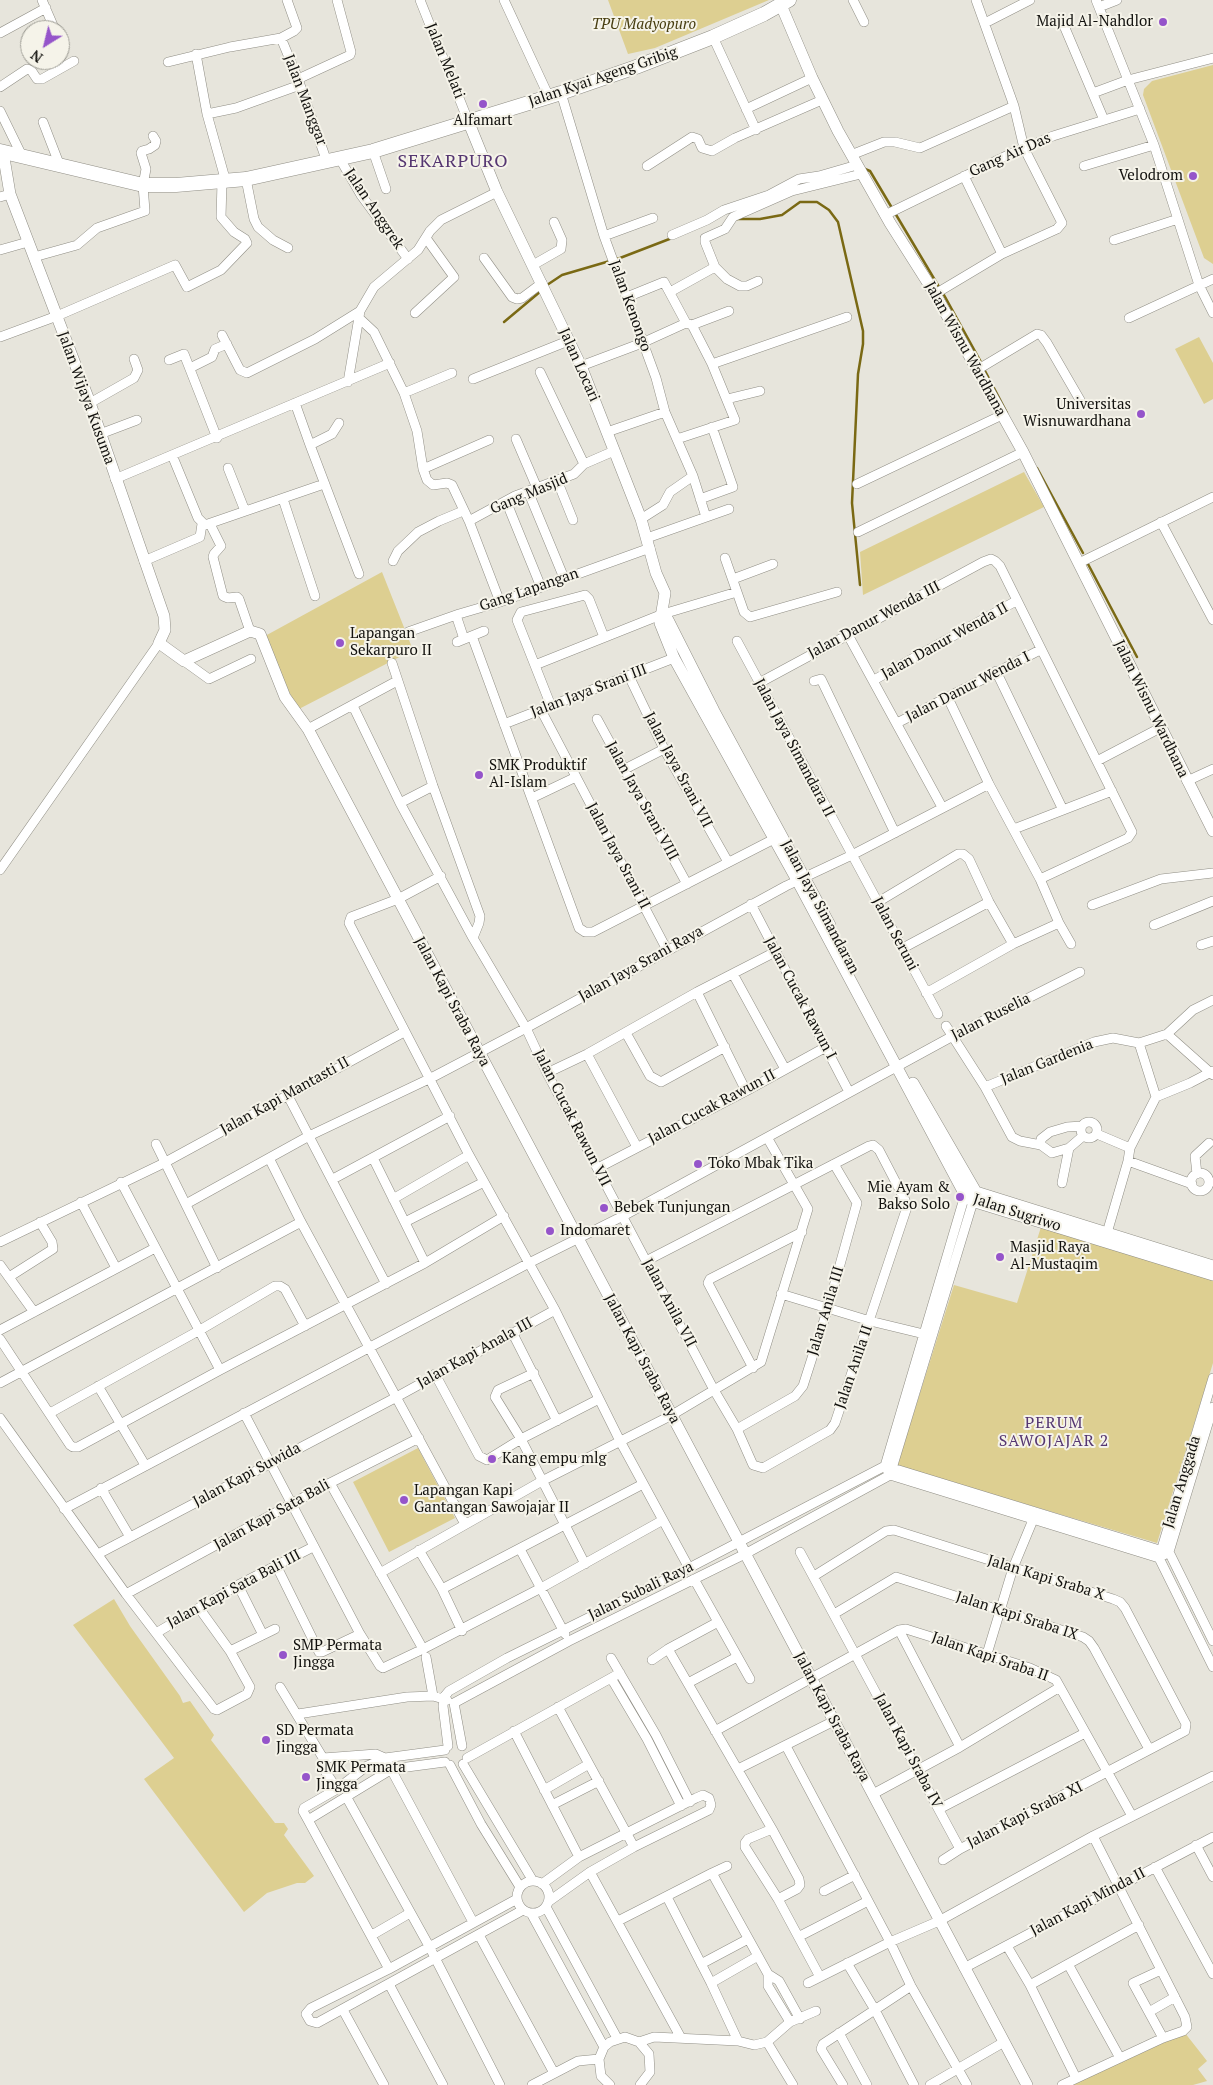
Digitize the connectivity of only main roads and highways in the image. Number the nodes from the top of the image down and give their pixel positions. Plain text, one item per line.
1 (785, 2) edge
2 (2, 151) edge

1 - 2 main road, Jalan Kyai Ageng Gribig

